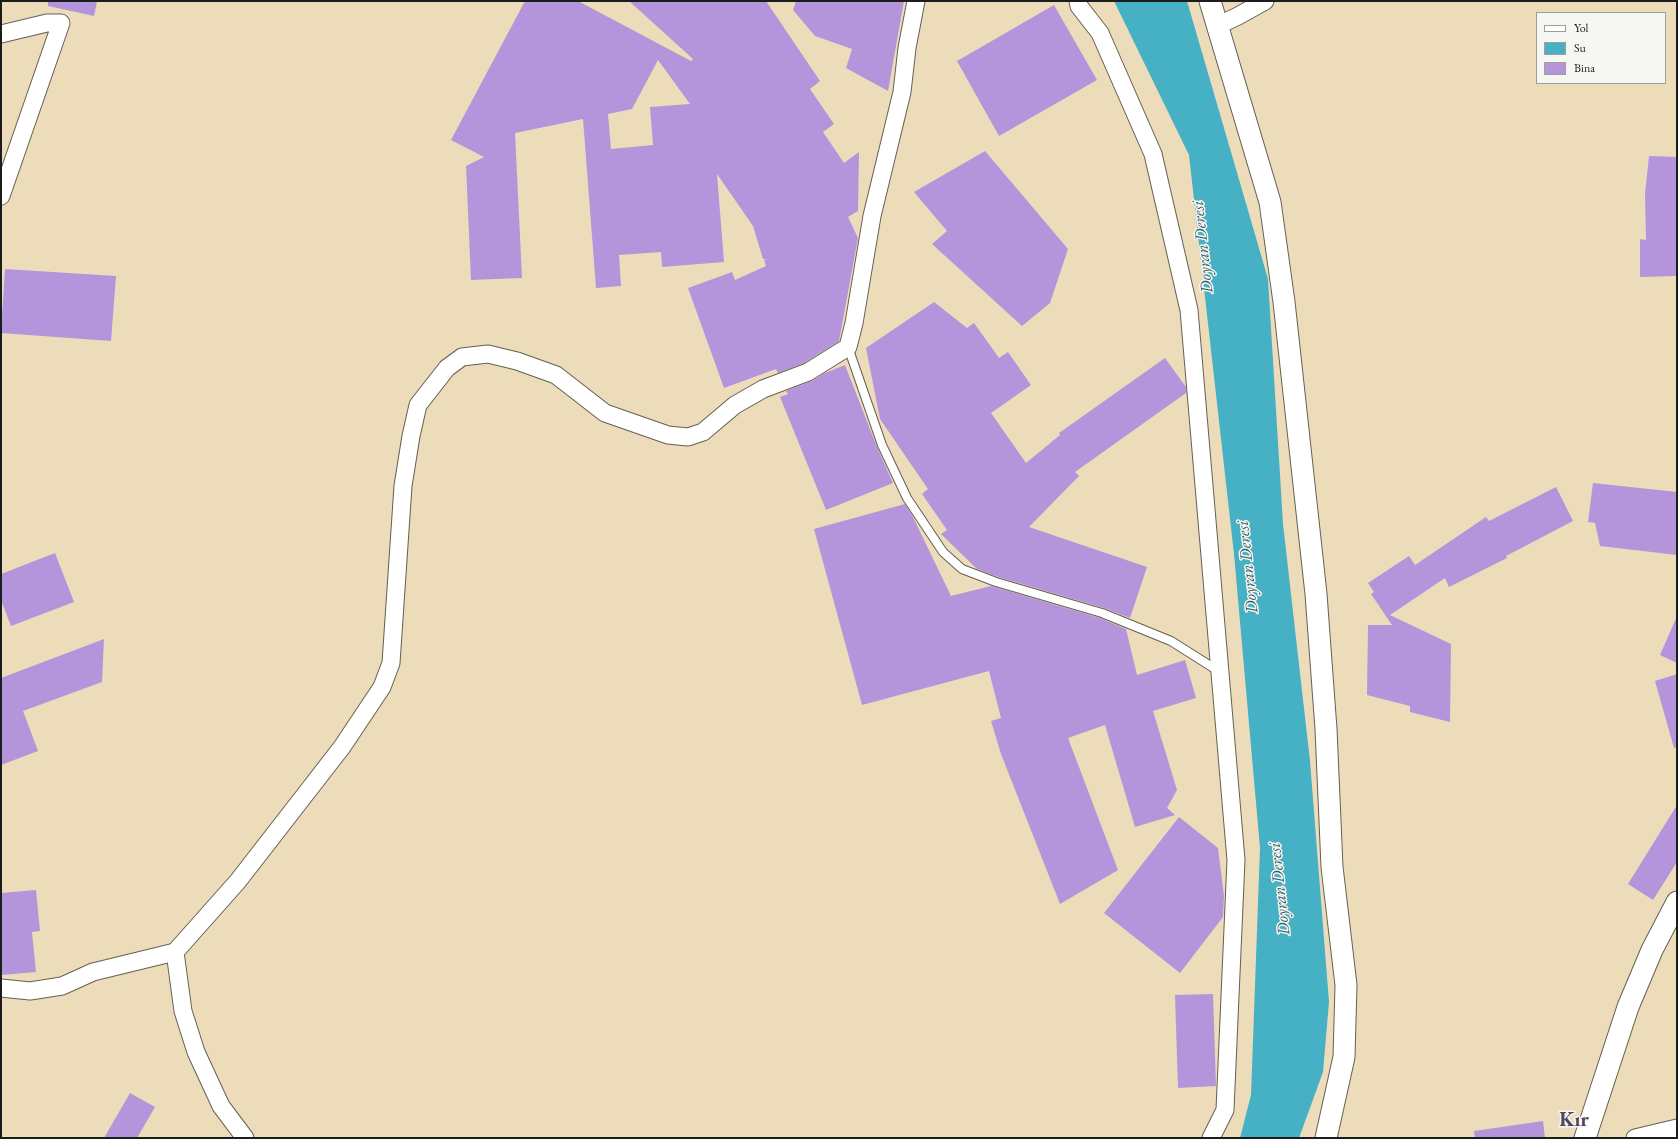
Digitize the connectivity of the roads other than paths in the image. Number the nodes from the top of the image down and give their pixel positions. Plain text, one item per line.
1 (916, 1) edge
2 (1078, 1) edge
3 (1210, 1) edge
4 (1265, 1) edge
5 (1217, 26) junction
6 (1, 34) edge
7 (1, 196) edge
8 (848, 347) junction
9 (1220, 672) junction
10 (1677, 902) edge
11 (175, 952) junction
12 (1, 988) edge
13 (1677, 1128) edge
14 (245, 1138) edge
15 (1211, 1138) edge
16 (1326, 1138) edge
17 (1585, 1138) edge
18 (1635, 1138) edge

1 - 8 street
2 - 9 street
3 - 5 street
4 - 5 street
5 - 16 street
6 - 7 street
8 - 9 lane
8 - 11 street
9 - 15 street
10 - 17 street
11 - 12 street
11 - 14 street
13 - 18 street

